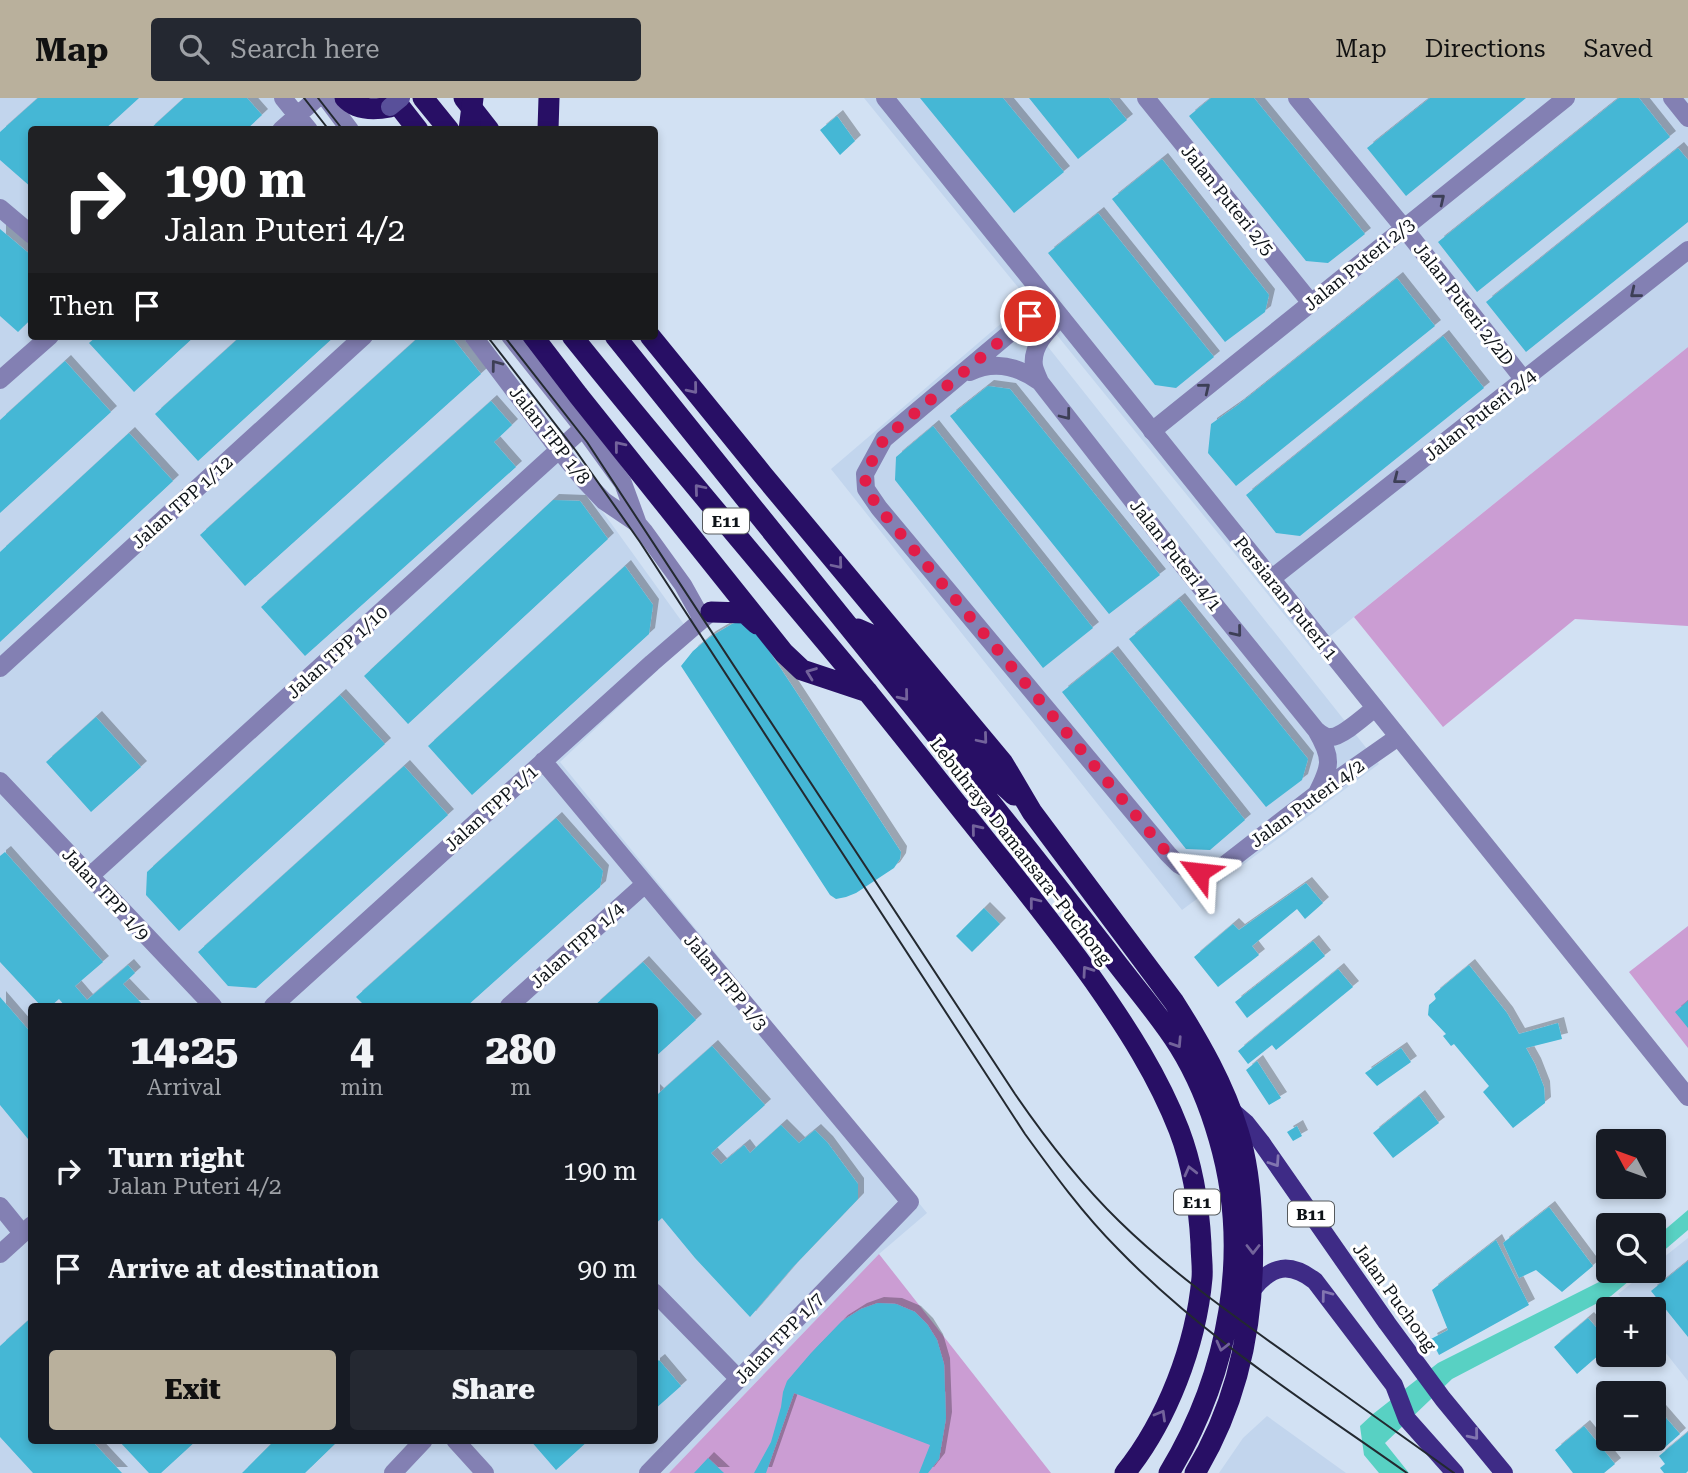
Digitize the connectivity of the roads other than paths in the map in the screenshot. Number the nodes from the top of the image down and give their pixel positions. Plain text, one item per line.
1 (284, 98) edge
2 (317, 98) edge
3 (326, 98) edge
4 (345, 98) edge
5 (423, 98) edge
6 (464, 98) edge
7 (473, 98) edge
8 (550, 98) edge
9 (885, 98) edge
10 (1146, 98) edge
11 (1297, 98) edge
12 (1566, 98) edge
13 (1672, 98) edge
14 (395, 101) edge
15 (297, 115) junction
16 (1688, 118) edge
17 (285, 126) edge
18 (306, 126) edge
19 (348, 126) edge
20 (415, 126) edge
21 (446, 126) edge
22 (470, 126) edge
23 (486, 126) edge
24 (548, 126) edge
25 (0, 208) edge
26 (1404, 228) junction
27 (28, 232) edge
28 (1688, 250) edge
29 (1048, 301) junction
30 (1311, 303) junction
31 (1060, 317) junction
32 (45, 340) edge
33 (360, 340) edge
34 (476, 340) edge
35 (513, 340) edge
36 (536, 340) edge
37 (575, 340) edge
38 (618, 340) edge
39 (653, 340) edge
40 (957, 377) junction
41 (0, 380) edge
42 (1524, 380) junction
43 (1040, 382) junction
44 (583, 428) junction
45 (1152, 431) junction
46 (559, 450) junction
47 (638, 524) junction
48 (717, 569) junction
49 (1271, 579) junction
50 (707, 615) junction
51 (846, 624) junction
52 (768, 633) junction
53 (0, 668) edge
54 (868, 692) junction
55 (1375, 708) junction
56 (1316, 730) junction
57 (1398, 737) junction
58 (543, 761) junction
59 (0, 781) edge
60 (1315, 796) junction
61 (1032, 811) junction
62 (90, 876) junction
63 (645, 884) junction
64 (210, 1003) edge
65 (276, 1003) edge
66 (512, 1003) edge
67 (1688, 1097) edge
68 (1231, 1110) junction
69 (910, 1202) joint
70 (0, 1206) edge
71 (27, 1229) edge
72 (0, 1254) edge
73 (1252, 1289) junction
74 (658, 1296) edge
75 (739, 1379) junction
76 (420, 1444) edge
77 (458, 1444) edge
78 (393, 1473) edge
79 (485, 1473) edge
80 (649, 1473) edge
81 (1125, 1473) edge
82 (1169, 1473) edge
83 (1195, 1473) edge
84 (1455, 1473) edge
85 (1504, 1473) edge

1 - 15 street
2 - 15 street
3 - 19 street
4 - 14 highway
5 - 21 highway
6 - 23 highway
7 - 22 highway, bridge
8 - 24 highway
9 - 29 street, Persiaran Puteri 1
10 - 30 street, Jalan Puteri 2/5
11 - 26 street, Jalan Puteri 2/2D
26 -> 12 street, Jalan Puteri 2/3
13 - 16 street
14 - 20 highway
15 - 17 street
15 - 18 street
25 - 27 street
26 - 30 street, Jalan Puteri 2/3
26 - 42 street, Jalan Puteri 2/2D
28 -> 42 street, Jalan Puteri 2/4
29 - 31 street, Persiaran Puteri 1
29 - 40 street, Jalan Puteri 4/2
45 -> 30 street, Jalan Puteri 2/3
31 - 43 street
31 - 45 street, Persiaran Puteri 1
32 - 41 street
33 - 53 street, Jalan TPP 1/12
46 -> 34 street, Jalan TPP 1/8
35 - 44 street, Jalan TPP 1/8
48 -> 36 highway
54 -> 37 highway, Lebuhraya Damansara–Puchong / E11
38 - 51 highway, Lebuhraya Damansara–Puchong / E11
39 -> 61 highway
40 - 43 street
40 - 60 street, Jalan Puteri 4/2
42 -> 49 street, Jalan Puteri 2/4
43 -> 56 street, Jalan Puteri 4/1
44 - 46 street, Jalan TPP 1/10
44 - 47 street, Jalan TPP 1/8
45 - 49 street, Persiaran Puteri 1
46 - 47 street, Jalan TPP 1/8
46 - 62 street, Jalan TPP 1/10
47 - 50 street, Jalan TPP 1/8
48 - 50 highway
48 - 52 highway
49 - 55 street, Persiaran Puteri 1
50 - 52 highway
50 - 58 street, Jalan TPP 1/1
51 - 61 highway, E11
51 -> 82 highway, Lebuhraya Damansara–Puchong / E11
54 -> 52 highway
81 -> 54 highway, Lebuhraya Damansara–Puchong / E11
55 - 56 street
55 - 57 street, Persiaran Puteri 1
56 - 60 street, Jalan Puteri 4/1
57 - 60 street, Jalan Puteri 4/2
57 - 67 street, Persiaran Puteri 1
58 - 63 street, Jalan TPP 1/3
58 - 65 street, Jalan TPP 1/1
59 - 62 street, Jalan TPP 1/9
61 - 68 highway, E11
62 - 64 street, Jalan TPP 1/9
63 - 66 street, Jalan TPP 1/4
63 - 69 street, Jalan TPP 1/3
68 -> 73 highway, E11
68 -> 85 main road, Jalan Puchong / B11
69 - 75 street, Jalan TPP 1/7
70 - 71 street
71 - 72 street
73 - 83 highway, E11
84 -> 73 main road
74 - 75 street
75 - 80 street, Jalan TPP 1/7
76 - 78 street
77 - 79 street

